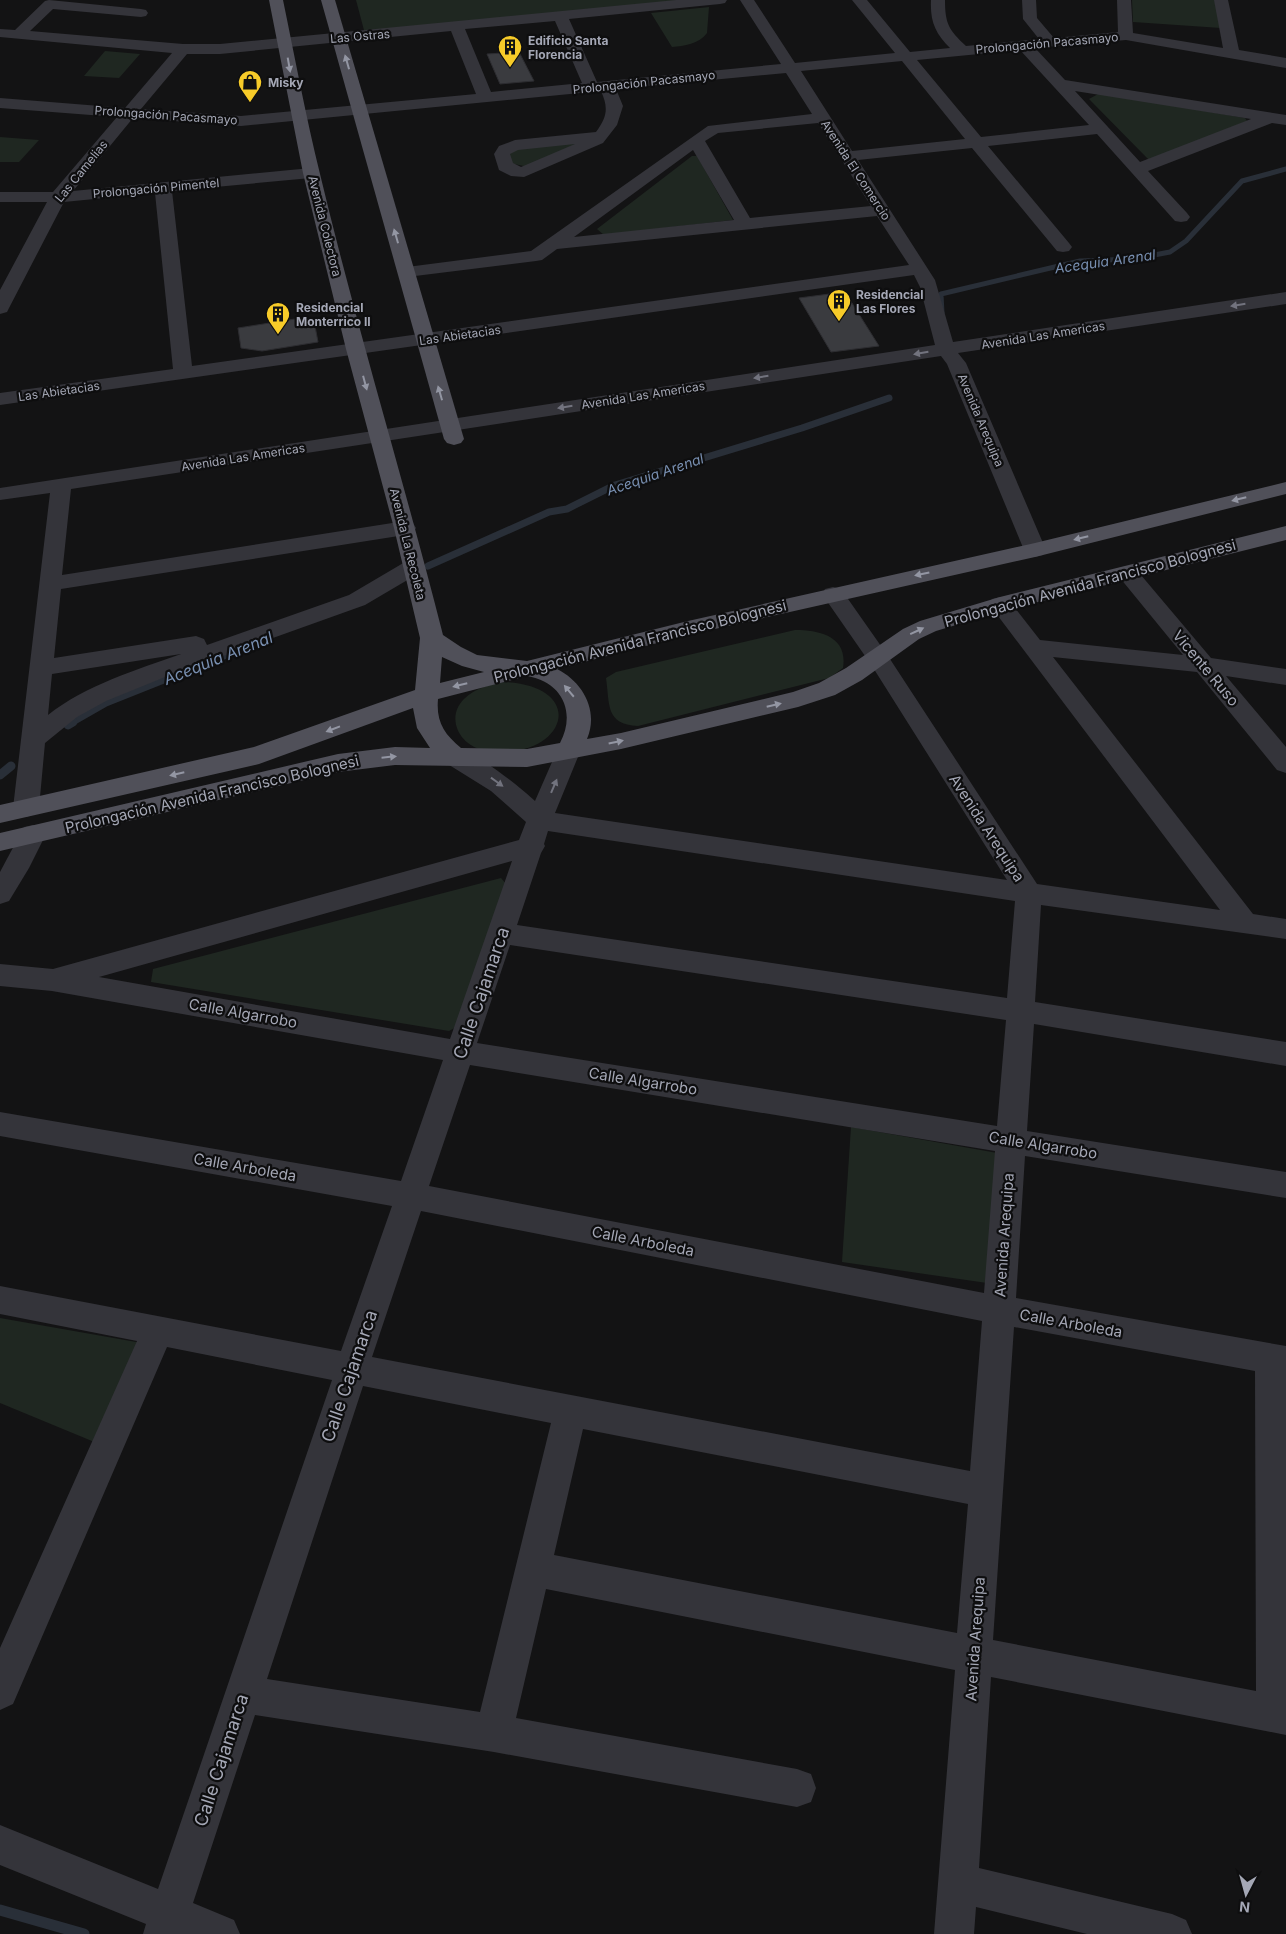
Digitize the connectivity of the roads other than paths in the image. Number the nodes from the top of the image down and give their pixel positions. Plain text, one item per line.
1 (276, 0) edge
2 (328, 0) edge
3 (720, 0) edge
4 (747, 0) edge
5 (859, 0) edge
6 (938, 0) edge
7 (1028, 0) edge
8 (1124, 0) edge
9 (1221, 0) edge
10 (141, 13) dead end
11 (560, 16) junction
12 (458, 27) junction
13 (0, 33) edge
14 (18, 35) junction
15 (1126, 36) junction
16 (340, 38) junction
17 (1050, 42) junction
18 (285, 43) junction
19 (1024, 45) junction
20 (183, 49) junction
21 (962, 51) junction
22 (1232, 54) junction
23 (906, 56) junction
24 (1286, 64) edge
25 (791, 68) junction
26 (1060, 84) junction
27 (598, 86) junction
28 (485, 97) junction
29 (0, 102) edge
30 (360, 109) junction
31 (128, 114) junction
32 (298, 115) junction
33 (823, 118) junction
34 (1278, 118) edge
35 (1101, 129) junction
36 (601, 136) junction
37 (696, 140) junction
38 (977, 143) junction
39 (848, 156) junction
40 (1138, 169) junction
41 (311, 173) junction
42 (163, 188) junction
43 (0, 197) edge
44 (58, 197) junction
45 (882, 210) junction
46 (1181, 217) dead end
47 (746, 224) junction
48 (554, 244) junction
49 (1063, 247) dead end
50 (920, 270) junction
51 (407, 272) junction
52 (1286, 298) edge
53 (0, 308) edge
54 (1286, 315) edge
55 (425, 340) junction
56 (356, 349) junction
57 (951, 356) junction
58 (183, 373) junction
59 (0, 399) edge
60 (452, 432) junction
61 (382, 443) junction
62 (1286, 488) edge
63 (61, 492) junction
64 (0, 494) edge
65 (0, 508) edge
66 (405, 528) junction
67 (1286, 533) edge
68 (1035, 550) junction
69 (413, 567) junction
70 (1127, 572) junction
71 (52, 584) junction
72 (833, 594) junction
73 (1000, 604) junction
74 (260, 634) junction
75 (432, 638) junction
76 (1033, 647) junction
77 (878, 657) junction
78 (1204, 666) junction
79 (42, 668) junction
80 (524, 669) junction
81 (1286, 677) edge
82 (427, 694) junction
83 (34, 739) junction
84 (568, 752) junction
85 (455, 757) junction
86 (1286, 764) edge
87 (26, 808) junction
88 (0, 814) edge
89 (536, 833) junction
90 (33, 834) junction
91 (0, 842) edge
92 (1028, 892) junction
93 (0, 894) edge
94 (1246, 923) junction
95 (1286, 929) edge
96 (502, 933) junction
97 (0, 975) edge
98 (52, 980) junction
99 (1020, 1011) junction
100 (461, 1052) junction
101 (1286, 1054) edge
102 (0, 1124) edge
103 (1011, 1140) junction
104 (1286, 1185) edge
105 (411, 1196) junction
106 (0, 1300) edge
107 (998, 1310) junction
108 (158, 1330) junction
109 (1278, 1360) edge
110 (352, 1368) junction
111 (571, 1410) junction
112 (985, 1491) junction
113 (534, 1569) junction
114 (1280, 1617) edge
115 (974, 1655) junction
116 (0, 1691) edge
117 (242, 1694) junction
118 (1281, 1715) edge
119 (494, 1733) junction
120 (798, 1788) dead end
121 (0, 1845) edge
122 (957, 1883) junction
123 (167, 1923) edge
124 (220, 1934) edge
125 (954, 1934) edge
126 (1172, 1934) edge

1 - 18 main road, Avenida Colectora
2 - 16 main road
3 - 11 street, Las Ostras
4 - 25 street, Avenida El Comercio
5 - 23 street
6 - 21 street
7 - 17 street
8 - 15 street
9 - 22 street
10 - 14 street
11 - 12 street, Las Ostras
11 - 27 street
12 - 16 street, Las Ostras
12 - 28 street
13 - 14 street, Las Ostras
14 - 20 street, Las Ostras
15 - 17 street, Prolongación Pacasmayo
15 - 22 street, Prolongación Pacasmayo
16 - 18 street, Las Ostras
30 -> 16 main road
17 - 19 street, Prolongación Pacasmayo
18 - 20 street, Las Ostras
18 -> 32 main road, Avenida Colectora
19 - 21 street, Prolongación Pacasmayo
19 - 26 street
20 - 31 street, Las Camelias
21 - 23 street, Prolongación Pacasmayo
22 - 24 street, Prolongación Pacasmayo
23 - 25 street, Prolongación Pacasmayo
23 - 38 street
25 - 27 street, Prolongación Pacasmayo
25 - 33 street, Avenida El Comercio
26 - 34 street
26 - 35 street
27 - 28 street, Prolongación Pacasmayo
27 - 36 street
28 - 30 street, Prolongación Pacasmayo
29 - 31 street, Prolongación Pacasmayo
30 - 32 street, Prolongación Pacasmayo
51 -> 30 main road
31 - 32 street, Prolongación Pacasmayo
31 - 44 street, Las Camelias
32 - 41 main road, Avenida Colectora
33 - 37 street
33 - 39 street, Avenida El Comercio
34 - 40 street
35 - 38 street
35 - 40 street
36 - 36 street
37 - 47 street
37 - 48 street
38 - 39 street
38 - 49 street
39 - 45 street, Avenida El Comercio
40 - 46 street
41 - 42 street, Prolongación Pimentel
41 - 56 main road, Avenida Colectora
42 - 44 street, Prolongación Pimentel
42 - 58 street
43 - 44 street, Prolongación Pimentel
44 - 53 street, Las Camelias
45 - 47 street
45 - 50 street, Avenida El Comercio
47 - 48 street
48 - 51 street
50 - 55 street, Las Abietacias
50 - 57 street, Avenida El Comercio
51 - 55 main road
52 -> 57 street, Avenida Las Americas
54 - 57 street, Avenida Las Americas
55 - 56 street, Las Abietacias
60 -> 55 main road
56 - 58 street, Las Abietacias
56 -> 61 main road, Avenida Colectora
57 - 60 street, Avenida Las Americas
57 - 68 street, Avenida Arequipa
58 - 59 street, Las Abietacias
60 - 61 street, Avenida Las Americas
61 - 63 street, Avenida Las Americas
61 - 66 main road, Avenida La Recoleta
62 -> 68 main road, Prolongación Avenida Francisco Bolognesi
63 - 64 street, Avenida Las Americas
63 - 65 street, Avenida Las Americas
63 - 71 street
66 - 69 main road, Avenida La Recoleta
66 - 71 street
67 - 70 main road, Prolongación Avenida Francisco Bolognesi
68 -> 72 main road, Prolongación Avenida Francisco Bolognesi
69 - 74 street
69 - 75 main road, Avenida La Recoleta
70 - 73 main road, Prolongación Avenida Francisco Bolognesi
70 - 78 street, Vicente Ruso
71 - 79 street
72 - 77 street, Avenida Arequipa
72 - 80 main road, Prolongación Avenida Francisco Bolognesi
73 - 76 street
77 -> 73 main road, Prolongación Avenida Francisco Bolognesi
74 - 79 street
74 - 83 street
75 - 80 main road
75 - 82 main road, Avenida La Recoleta
76 - 78 street
76 - 94 street
84 -> 77 main road, Prolongación Avenida Francisco Bolognesi
77 - 92 street, Avenida Arequipa
78 - 81 street
78 - 86 street, Vicente Ruso
79 - 83 street
80 -> 82 main road, Prolongación Avenida Francisco Bolognesi
84 -> 80 main road, Calle Cajamarca
82 - 85 main road
82 -> 87 main road, Prolongación Avenida Francisco Bolognesi
83 - 87 street
84 - 85 main road, Prolongación Avenida Francisco Bolognesi
89 -> 84 street, Calle Cajamarca
85 -> 89 street
90 -> 85 main road, Prolongación Avenida Francisco Bolognesi
87 - 88 main road, Prolongación Avenida Francisco Bolognesi
89 - 92 street
89 - 96 street, Calle Cajamarca
89 - 98 street
90 - 91 main road, Prolongación Avenida Francisco Bolognesi
90 - 93 street
92 - 94 street
92 - 99 street, Avenida Arequipa
94 - 95 street
96 - 99 street
96 - 100 street, Calle Cajamarca
97 - 98 street, Calle Algarrobo
98 - 100 street, Calle Algarrobo
99 - 101 street
99 - 103 street, Avenida Arequipa
100 - 103 street, Calle Algarrobo
100 - 105 street, Calle Cajamarca
102 - 105 street, Calle Arboleda
103 - 104 street, Calle Algarrobo
103 - 107 street, Avenida Arequipa
105 - 107 street, Calle Arboleda
105 - 110 street, Calle Cajamarca
106 - 108 street
107 - 109 street, Calle Arboleda
107 - 112 street, Avenida Arequipa
108 - 110 street
108 - 116 street
109 - 114 street
110 - 111 street
110 - 117 street, Calle Cajamarca
111 - 112 street
111 - 113 street
112 - 115 street, Avenida Arequipa
113 - 115 street
113 - 119 street
114 - 118 street
115 - 118 street
115 - 122 street, Avenida Arequipa
117 - 119 street
117 - 123 street, Calle Cajamarca
119 - 120 street
121 - 123 street
122 - 125 street, Avenida Arequipa
122 - 126 street
123 - 124 street

